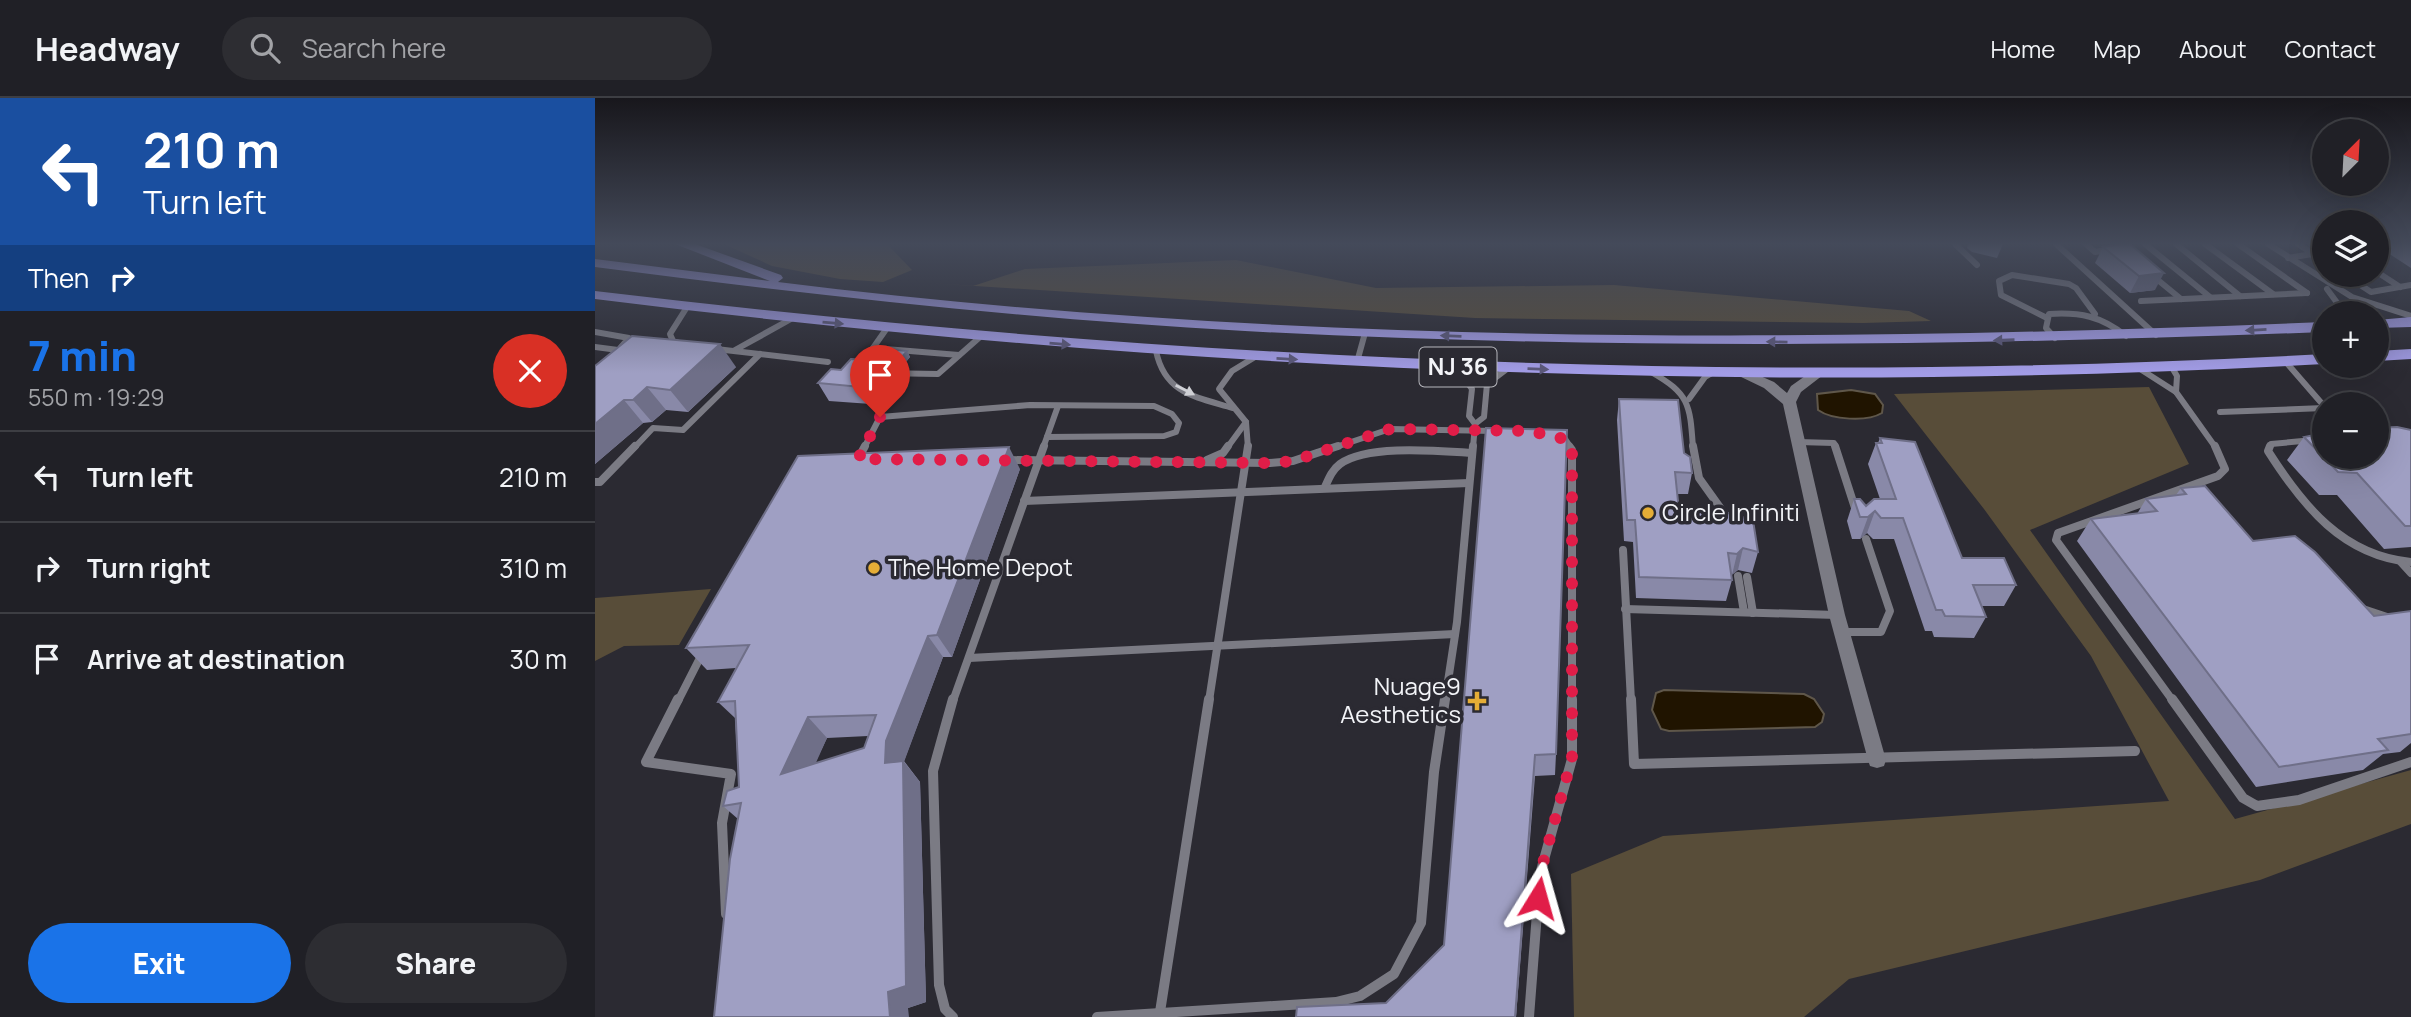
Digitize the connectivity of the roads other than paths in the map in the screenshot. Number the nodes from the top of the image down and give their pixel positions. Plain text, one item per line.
1 (790, 287) edge
2 (801, 287) edge
3 (2000, 287) edge
4 (2074, 287) edge
5 (2103, 287) edge
6 (2167, 287) edge
7 (2198, 287) edge
8 (2230, 287) edge
9 (2263, 287) edge
10 (2298, 287) edge
11 (2325, 287) edge
12 (2331, 287) edge
13 (2363, 287) edge
14 (2400, 287) edge
15 (807, 289) junction
16 (2273, 294) junction
17 (595, 295) edge
18 (2241, 296) junction
19 (2210, 297) junction
20 (2181, 299) junction
21 (2141, 301) dead end
22 (2336, 301) edge
23 (687, 307) junction
24 (2095, 314) junction
25 (2411, 316) edge
26 (2047, 318) junction
27 (791, 319) junction
28 (2411, 322) edge
29 (2389, 323) edge
30 (887, 328) junction
31 (2312, 328) edge
32 (595, 332) edge
33 (1365, 332) junction
34 (670, 334) junction
35 (2156, 335) junction
36 (2126, 336) junction
37 (980, 337) junction
38 (2055, 338) junction
39 (660, 342) edge
40 (595, 347) edge
41 (695, 347) edge
42 (707, 348) edge
43 (873, 348) junction
44 (618, 350) junction
45 (732, 350) junction
46 (1156, 351) junction
47 (760, 354) junction
48 (2411, 354) edge
49 (959, 355) junction
50 (2389, 355) edge
51 (610, 357) edge
52 (1255, 357) junction
53 (2312, 360) edge
54 (2285, 361) junction
55 (828, 362) dead end
56 (1357, 362) junction
57 (1442, 366) junction
58 (2171, 366) junction
59 (2137, 367) junction
60 (1508, 368) junction
61 (1651, 372) junction
62 (1714, 372) junction
63 (1742, 372) junction
64 (1820, 372) junction
65 (2176, 392) junction
66 (2312, 393) edge
67 (1689, 399) junction
68 (1789, 402) junction
69 (1058, 406) junction
70 (1233, 408) junction
71 (2312, 408) edge
72 (2220, 412) dead end
73 (1247, 422) junction
74 (1475, 428) junction
75 (1502, 431) edge
76 (1542, 433) edge
77 (1047, 437) junction
78 (2312, 440) edge
79 (1798, 442) junction
80 (1472, 453) junction
81 (858, 459) junction
82 (871, 459) edge
83 (846, 460) edge
84 (1000, 460) edge
85 (1039, 460) junction
86 (1194, 463) junction
87 (1247, 463) junction
88 (595, 482) edge
89 (1469, 483) junction
90 (2191, 485) junction
91 (1325, 487) junction
92 (1242, 492) junction
93 (2199, 493) edge
94 (1024, 501) junction
95 (1860, 521) edge
96 (1735, 531) edge
97 (1866, 539) dead end
98 (1623, 550) dead end
99 (2401, 562) junction
100 (2411, 562) edge
101 (2411, 573) edge
102 (1743, 577) dead end
103 (2351, 605) edge
104 (1625, 609) junction
105 (1748, 612) junction
106 (1837, 615) junction
107 (2402, 627) edge
108 (1841, 632) junction
109 (1455, 634) junction
110 (710, 639) edge
111 (1218, 645) junction
112 (969, 658) junction
113 (2135, 751) dead end
114 (1877, 760) junction
115 (2411, 762) edge
116 (725, 931) edge
117 (1160, 1012) junction
118 (953, 1017) edge
119 (1097, 1017) edge
120 (1529, 1017) edge

1 - 15 highway, NJ 36
2 - 15 highway
3 - 26 lane
4 - 24 lane
5 - 35 lane
6 - 20 lane
7 - 19 lane
8 - 18 lane
9 - 16 lane
10 - 16 lane
11 - 22 lane
12 - 25 lane
13 - 14 lane
15 - 33 highway, NJ 36
16 - 18 lane
17 - 23 highway, NJ 36
18 - 19 lane
19 - 20 lane
20 - 21 lane
23 - 27 highway, NJ 36
23 - 34 lane
24 - 26 lane
24 - 36 lane
26 - 38 lane
27 -> 30 highway, NJ 36
27 - 45 lane
28 - 29 highway
30 - 37 highway, NJ 36
30 - 43 lane
31 -> 35 highway, NJ 36
32 - 44 lane
38 -> 33 highway, NJ 36
33 - 56 lane
34 - 39 lane
34 - 41 lane
35 - 36 highway, NJ 36
36 - 38 highway, NJ 36
37 -> 46 highway, NJ 36
37 - 49 lane
40 - 44 lane
42 - 45 lane
43 - 49 lane
43 - 49 lane
44 - 51 lane
45 - 47 lane
46 - 52 highway, NJ 36
46 -> 70 lane
47 - 55 lane
47 - 88 lane
48 - 50 highway
52 -> 56 highway, NJ 36
52 - 70 lane
53 - 54 highway, NJ 36
54 - 58 highway, NJ 36
54 - 66 lane
56 - 57 highway, NJ 36
57 - 60 highway, NJ 36
57 - 74 lane
58 - 59 highway, NJ 36
58 - 65 lane
59 - 64 highway, NJ 36
59 - 65 lane
60 -> 61 highway, NJ 36
60 - 74 lane
61 - 62 highway, NJ 36
61 - 67 lane
62 - 63 highway, NJ 36
62 - 67 lane
63 - 64 highway, NJ 36
63 - 68 street
64 - 68 street
65 - 90 lane
67 - 96 lane
68 - 79 street
69 - 77 lane
69 - 77 lane
69 - 81 lane
70 - 73 lane
71 - 72 lane
73 - 86 lane
73 - 87 lane
74 - 75 lane
74 - 80 lane
74 - 87 lane
76 - 120 lane
77 - 85 lane
78 - 99 lane
79 - 95 lane
79 - 106 street
80 - 89 lane
80 - 91 lane
81 - 82 lane
81 - 83 lane
84 - 85 lane
85 - 86 lane
85 - 94 lane
86 - 87 lane
87 - 92 lane
89 - 91 lane
89 - 109 lane
90 - 93 lane
90 - 115 lane
91 - 92 lane
92 - 94 lane
92 - 111 lane
94 - 112 lane
97 - 108 lane
98 - 104 lane
99 - 100 lane
99 - 101 lane
102 - 105 lane
103 - 107 lane
104 - 105 lane
104 - 114 lane
105 - 106 lane
106 - 108 street
108 - 114 street
109 - 111 lane
109 - 117 lane
110 - 116 lane
111 - 112 lane
111 - 117 lane
112 - 118 lane
113 - 114 lane
117 - 119 lane

